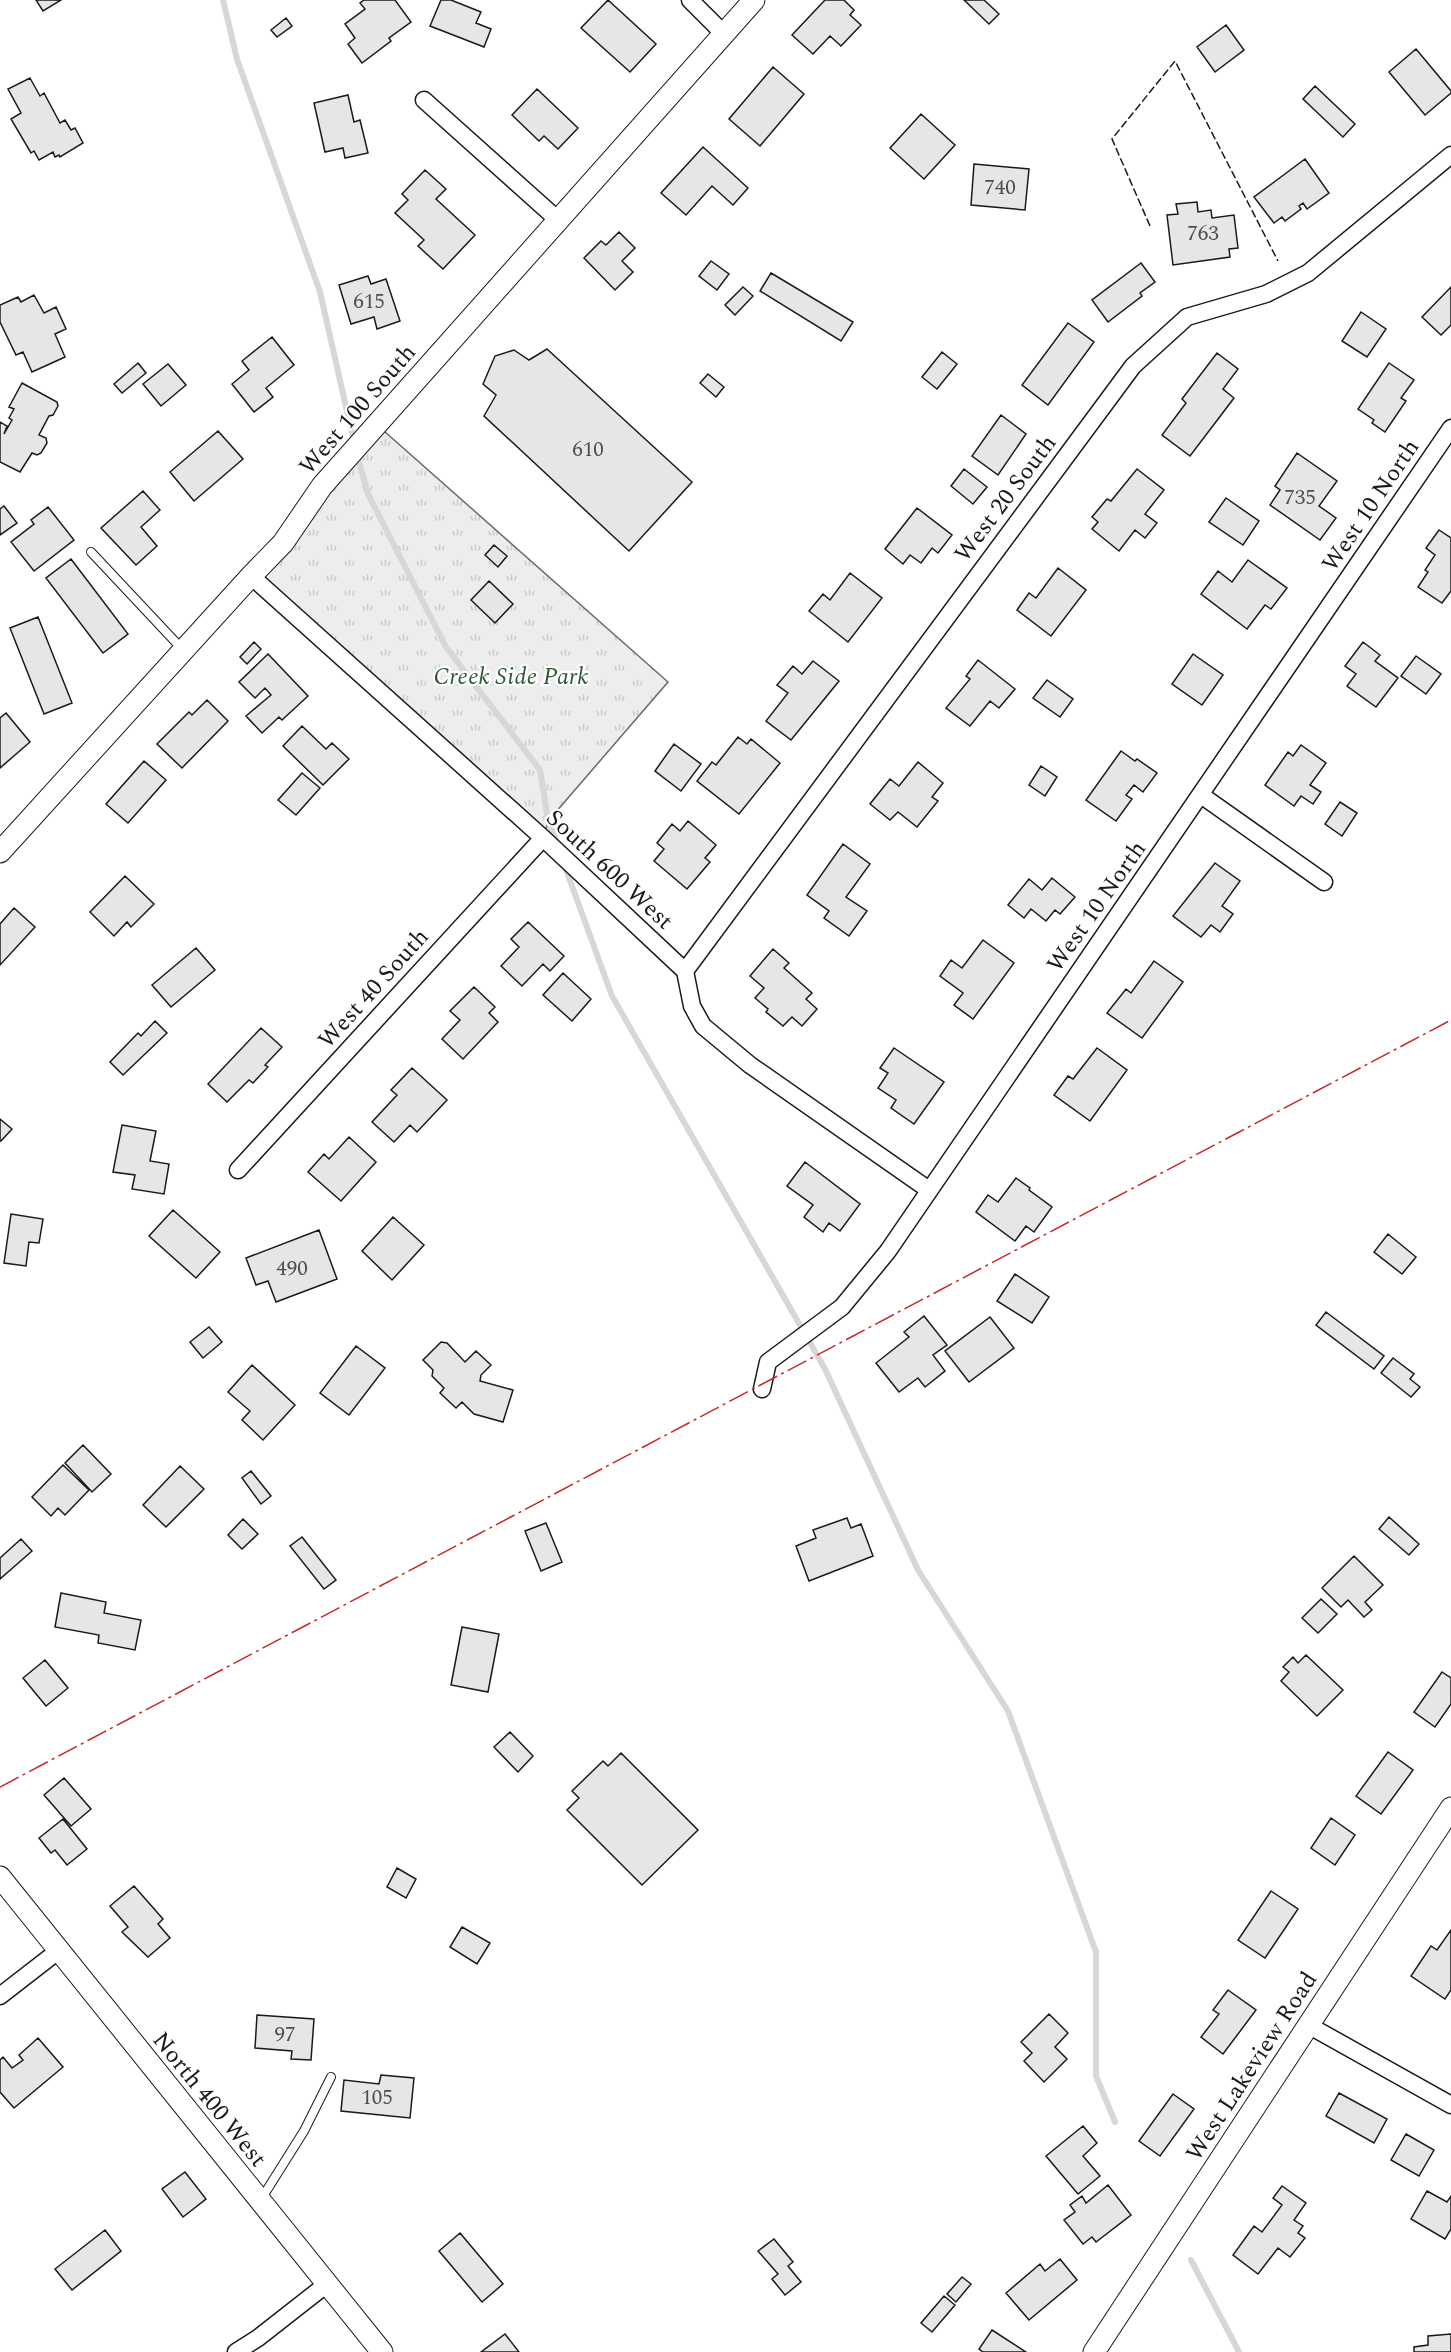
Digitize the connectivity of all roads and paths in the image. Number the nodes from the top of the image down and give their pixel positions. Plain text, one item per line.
1 (690, 0) edge
2 (754, 0) edge
3 (724, 34) junction
4 (424, 100) dead end
5 (1451, 155) edge
6 (558, 220) junction
7 (1451, 428) edge
8 (91, 552) dead end
9 (251, 576) junction
10 (183, 650) junction
11 (1201, 795) junction
12 (543, 838) junction
13 (0, 852) edge
14 (1324, 882) dead end
15 (685, 971) junction
16 (238, 1170) dead end
17 (929, 1190) junction
18 (762, 1389) dead end
19 (1451, 1808) edge
20 (0, 1877) edge
21 (58, 1951) junction
22 (0, 1996) edge
23 (1308, 2025) junction
24 (331, 2077) dead end
25 (1451, 2104) edge
26 (260, 2201) junction
27 (327, 2284) junction
28 (236, 2352) edge
29 (382, 2352) edge
30 (1094, 2352) edge

1 - 3 street
2 - 3 street, West 100 South
3 - 6 street, West 100 South
4 - 6 street
5 - 15 street, West 20 South
6 - 9 street, West 100 South
7 - 11 street, West 10 North
8 - 10 lane
9 - 10 street, West 100 South
9 - 12 street, South 600 West
10 - 13 street, West 100 South
11 - 14 street
11 - 17 street, West 10 North
12 - 15 street, South 600 West
12 - 16 street, West 40 South
15 - 17 street
17 - 18 street, West 10 North
19 - 23 street, West Lakeview Road
20 - 21 street, North 400 West
21 - 22 street
21 - 26 street, North 400 West
23 - 25 street
23 - 30 street, West Lakeview Road
24 - 26 lane
26 - 27 street, North 400 West
27 - 28 street
27 - 29 street, North 400 West

